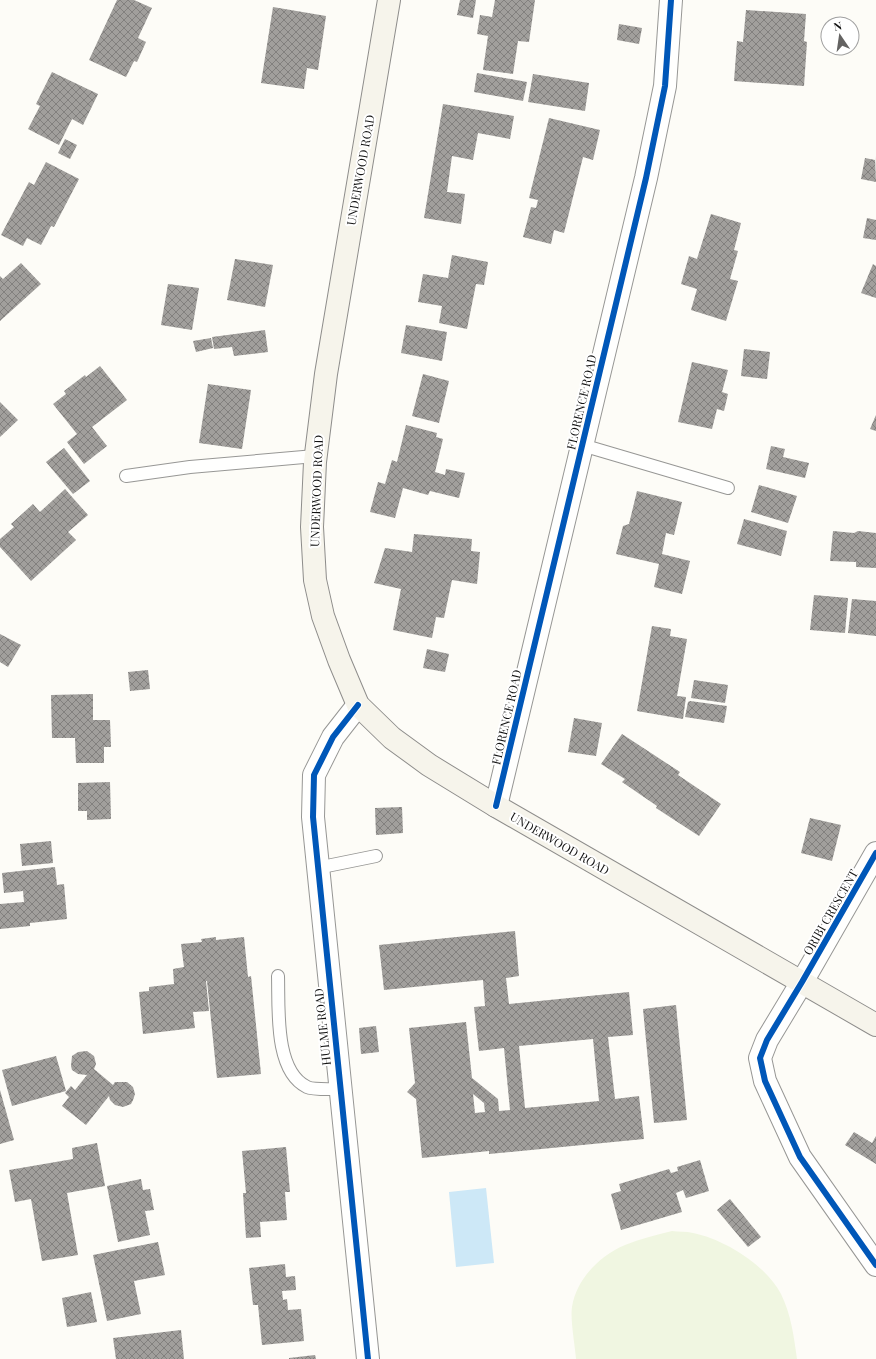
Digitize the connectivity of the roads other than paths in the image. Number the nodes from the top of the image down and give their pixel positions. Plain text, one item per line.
1 (389, 0) edge
2 (671, 0) edge
3 (582, 445) junction
4 (315, 456) junction
5 (126, 476) dead end
6 (728, 488) dead end
7 (358, 705) junction
8 (496, 806) junction
9 (876, 853) edge
10 (376, 856) dead end
11 (317, 868) junction
12 (278, 976) dead end
13 (802, 982) junction
14 (876, 1025) edge
15 (340, 1089) junction
16 (876, 1265) edge
17 (368, 1359) edge

1 - 4 main road, UNDERWOOD ROAD
2 - 3 street, FLORENCE ROAD
3 - 6 lane
3 - 8 street, FLORENCE ROAD
4 - 5 lane
4 - 7 main road, UNDERWOOD ROAD
7 - 8 main road, UNDERWOOD ROAD
7 - 11 street, HULME ROAD
8 - 13 main road, UNDERWOOD ROAD
9 - 13 street, ORIBI CRESCENT
10 - 11 lane
11 - 15 street, HULME ROAD
12 - 15 lane
13 - 14 main road, UNDERWOOD ROAD
13 - 16 street, ORIBI CRESCENT
15 - 17 street, HULME ROAD

